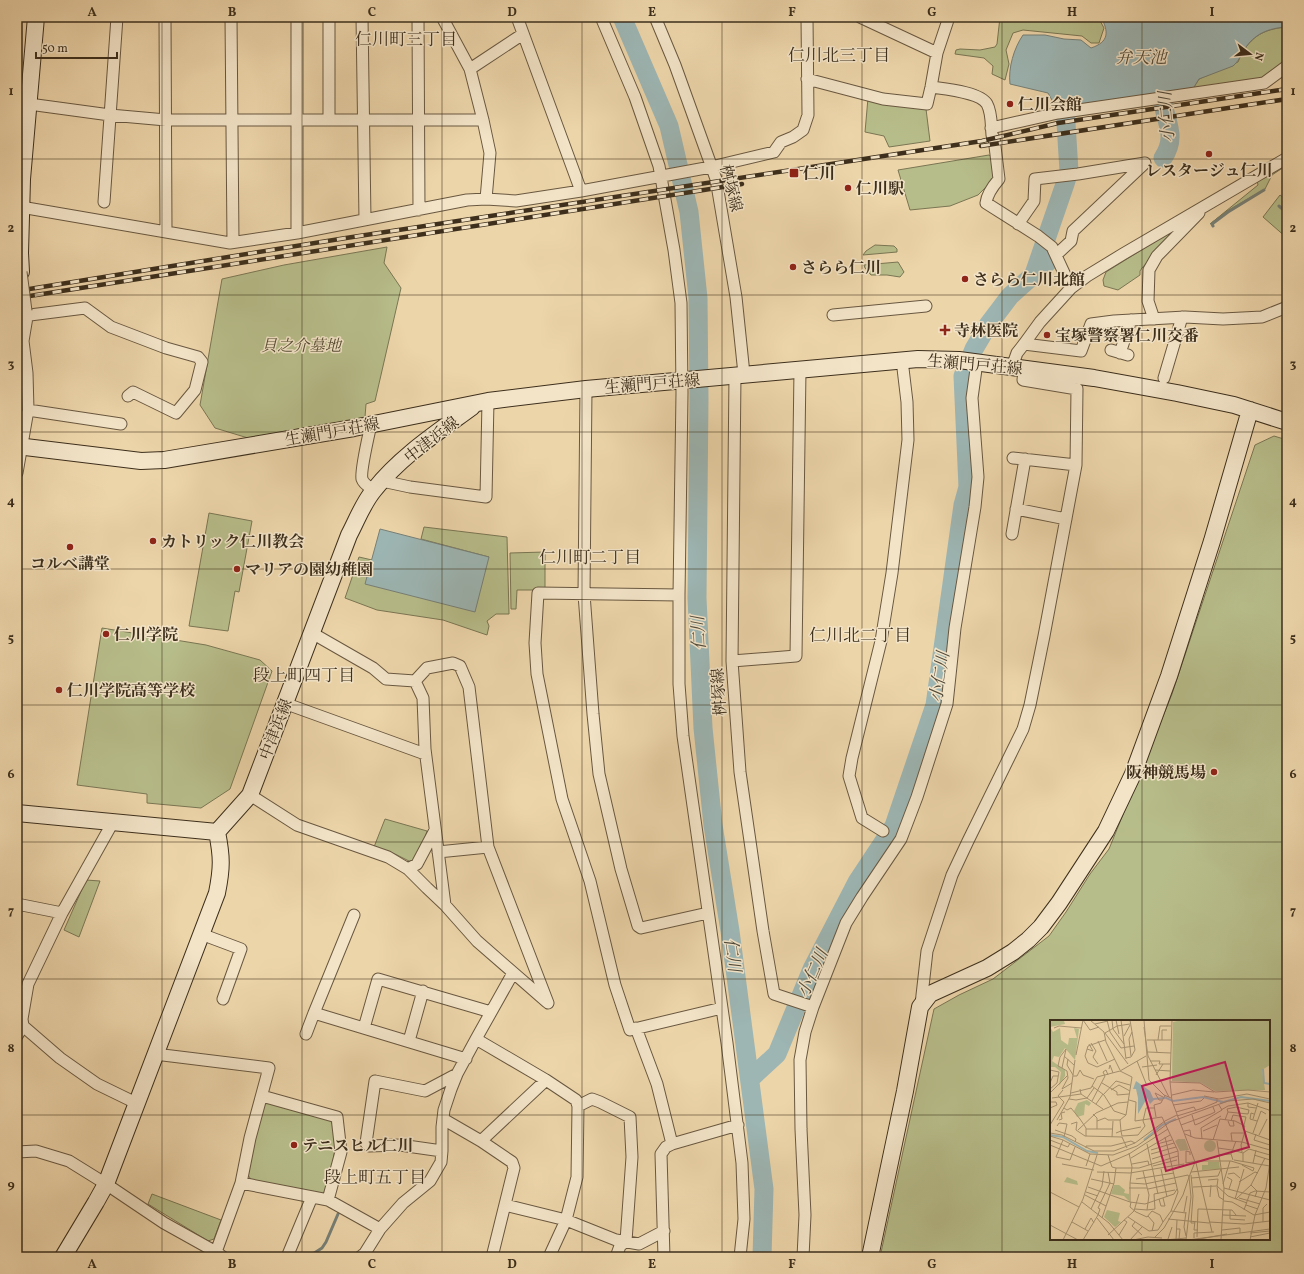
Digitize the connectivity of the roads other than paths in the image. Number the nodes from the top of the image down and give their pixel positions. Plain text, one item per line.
1 (36, 17) edge
2 (117, 17) edge
3 (165, 17) edge
4 (231, 17) edge
5 (297, 17) edge
6 (329, 17) edge
7 (362, 17) edge
8 (418, 17) edge
9 (442, 17) edge
10 (517, 17) edge
11 (600, 17) edge
12 (655, 17) edge
13 (807, 17) edge
14 (860, 17) edge
15 (949, 17) edge
16 (523, 34) junction
17 (938, 53) junction
18 (1286, 68) edge
19 (470, 69) junction
20 (807, 79) junction
21 (931, 87) junction
22 (23, 103) edge
23 (110, 115) junction
24 (231, 119) junction
25 (297, 119) junction
26 (329, 119) junction
27 (166, 120) junction
28 (364, 120) junction
29 (483, 120) junction
30 (418, 121) junction
31 (991, 128) junction
32 (1287, 158) edge
33 (710, 167) junction
34 (662, 177) junction
35 (19, 179) edge
36 (581, 191) junction
37 (486, 199) junction
38 (104, 202) dead end
39 (1206, 206) junction
40 (21, 207) junction
41 (419, 210) junction
42 (365, 220) junction
43 (1018, 224) junction
44 (166, 231) junction
45 (297, 233) junction
46 (232, 242) junction
47 (1054, 251) junction
48 (21, 272) joint
49 (1072, 288) junction
50 (926, 306) dead end
51 (1287, 307) edge
52 (26, 314) junction
53 (833, 315) dead end
54 (1182, 317) junction
55 (1154, 319) junction
56 (1131, 320) junction
57 (1024, 344) junction
58 (1120, 353) dead end
59 (902, 360) junction
60 (977, 362) junction
61 (1018, 368) junction
62 (800, 370) junction
63 (737, 375) junction
64 (1164, 378) dead end
65 (685, 380) junction
66 (586, 389) junction
67 (128, 396) dead end
68 (482, 403) junction
69 (28, 410) junction
70 (1250, 410) junction
71 (431, 413) junction
72 (1287, 422) edge
73 (121, 424) dead end
74 (371, 424) junction
75 (446, 426) junction
76 (19, 446) edge
77 (1013, 458) dead end
78 (1025, 460) junction
79 (1076, 465) junction
80 (17, 473) edge
81 (378, 486) junction
82 (1016, 509) junction
83 (1066, 519) junction
84 (1012, 534) dead end
85 (584, 594) junction
86 (679, 595) junction
87 (312, 633) junction
88 (732, 661) junction
89 (415, 681) junction
90 (284, 703) junction
91 (426, 754) junction
92 (250, 795) junction
93 (17, 813) edge
94 (113, 822) junction
95 (435, 830) junction
96 (883, 831) dead end
97 (217, 832) junction
98 (488, 847) junction
99 (438, 852) junction
100 (408, 869) junction
101 (17, 904) edge
102 (445, 905) junction
103 (62, 913) junction
104 (708, 913) junction
105 (354, 915) dead end
106 (201, 934) junction
107 (513, 973) junction
108 (422, 991) junction
109 (223, 999) dead end
110 (811, 1006) junction
111 (920, 1007) junction
112 (722, 1008) junction
113 (491, 1012) junction
114 (314, 1013) junction
115 (20, 1024) edge
116 (364, 1028) junction
117 (636, 1028) junction
118 (306, 1034) dead end
119 (476, 1039) junction
120 (409, 1041) junction
121 (155, 1054) junction
122 (466, 1059) junction
123 (457, 1074) junction
124 (546, 1080) junction
125 (262, 1096) junction
126 (136, 1103) junction
127 (578, 1106) junction
128 (443, 1119) junction
129 (738, 1125) junction
130 (481, 1141) junction
131 (672, 1144) junction
132 (442, 1151) junction
133 (17, 1152) edge
134 (241, 1183) junction
135 (106, 1184) junction
136 (312, 1197) junction
137 (328, 1200) junction
138 (505, 1205) junction
139 (566, 1220) junction
140 (380, 1229) junction
141 (664, 1231) junction
142 (626, 1241) junction
143 (219, 1254) edge
144 (63, 1257) edge
145 (287, 1257) edge
146 (360, 1257) edge
147 (492, 1257) edge
148 (550, 1257) edge
149 (616, 1257) edge
150 (664, 1257) edge
151 (740, 1257) edge
152 (803, 1257) edge
153 (870, 1257) edge

1 - 22 street
2 - 23 street
3 - 27 street
4 - 24 street
5 - 25 street
6 - 26 street
7 - 28 street
8 - 30 street
9 - 19 street
10 - 16 street
11 - 34 street
12 - 33 street, 桝塚線
13 - 20 street
14 - 17 street
15 - 17 street
16 - 19 street
16 - 36 street
17 - 21 street
18 - 31 street
19 - 29 street
20 - 21 street
20 - 33 street
21 - 31 street
22 - 23 street
22 - 35 street
23 - 27 street
23 - 38 street
24 - 25 street
24 - 27 street
24 - 46 street
25 - 26 street
25 - 45 street
26 - 28 street
27 - 44 street
28 - 30 street
28 - 42 street
29 - 30 street
29 - 37 street
30 - 41 street
31 - 43 street
32 - 39 street
33 - 34 street
33 - 63 street, 桝塚線
34 - 36 street
34 - 65 street
35 - 40 street
36 - 37 street
37 - 41 street
39 - 49 street
39 - 55 street
40 - 44 street
40 - 48 street
41 - 42 street
42 - 45 street
43 - 47 street
43 - 47 street
44 - 46 street
45 - 46 street
47 - 49 street
48 - 52 street, bridge
49 - 57 street
50 - 53 street
51 - 54 street
52 - 67 street
52 - 69 street
54 - 55 street
54 - 64 street
55 - 56 street
56 - 57 street
56 - 58 street
57 - 61 street
59 - 60 street, 生瀬門戸荘線
59 - 62 street, 生瀬門戸荘線
59 - 96 street
60 - 61 street, 生瀬門戸荘線
60 - 110 street
61 - 70 street, 生瀬門戸荘線
61 - 79 street
62 - 63 street, 生瀬門戸荘線
62 - 88 street
63 - 65 street, 生瀬門戸荘線
63 - 88 street, 桝塚線
65 - 66 street, 生瀬門戸荘線
65 - 86 street
66 - 68 street, 生瀬門戸荘線
66 - 85 street
68 - 71 street, 生瀬門戸荘線
68 - 75 street, 中津浜線
68 - 81 street
69 - 73 street
69 - 76 street
70 - 72 street, 生瀬門戸荘線
70 - 111 street
71 - 74 street, 生瀬門戸荘線
71 - 75 street
74 - 76 street, 生瀬門戸荘線
74 - 81 street
75 - 81 street, 中津浜線
76 - 80 street
77 - 78 street
78 - 79 street
78 - 82 street
79 - 83 street
81 - 87 street, 中津浜線
82 - 83 street
82 - 84 street
83 - 111 street
85 - 86 street
85 - 104 street
85 - 117 street
86 - 104 street
87 - 89 street
87 - 90 street, 中津浜線
88 - 110 street, 桝塚線
89 - 91 street
89 - 98 street
90 - 91 street
90 - 92 street, 中津浜線
91 - 95 street
92 - 97 street, 中津浜線
92 - 100 street
93 - 94 street
94 - 97 street
94 - 103 street
95 - 99 street
95 - 100 street
97 - 106 street
98 - 99 street
98 - 107 street
99 - 102 street
100 - 102 street
101 - 103 street
102 - 107 street
103 - 115 street
104 - 112 street
105 - 114 street
106 - 109 street
106 - 121 street
107 - 113 street
108 - 113 street
108 - 116 street
108 - 120 street
110 - 152 street
111 - 153 street
112 - 117 street
112 - 129 street
113 - 119 street
114 - 116 street
114 - 118 street
115 - 126 street
116 - 120 street
117 - 131 street
119 - 122 street
119 - 124 street
120 - 122 street
121 - 125 street
121 - 126 street
122 - 123 street
123 - 128 street
123 - 132 street
124 - 127 street
124 - 130 street
125 - 134 street
125 - 137 street
126 - 135 street
127 - 139 street
127 - 142 street
128 - 130 street
128 - 132 street
129 - 131 street
129 - 151 street
130 - 138 street
131 - 141 street
132 - 140 street
133 - 135 street
134 - 136 street
134 - 143 street
135 - 143 street
135 - 144 street
136 - 137 street
136 - 145 street
137 - 140 street
138 - 139 street
138 - 147 street
139 - 142 street
139 - 148 street
140 - 146 street
141 - 142 street
141 - 150 street
142 - 149 street

